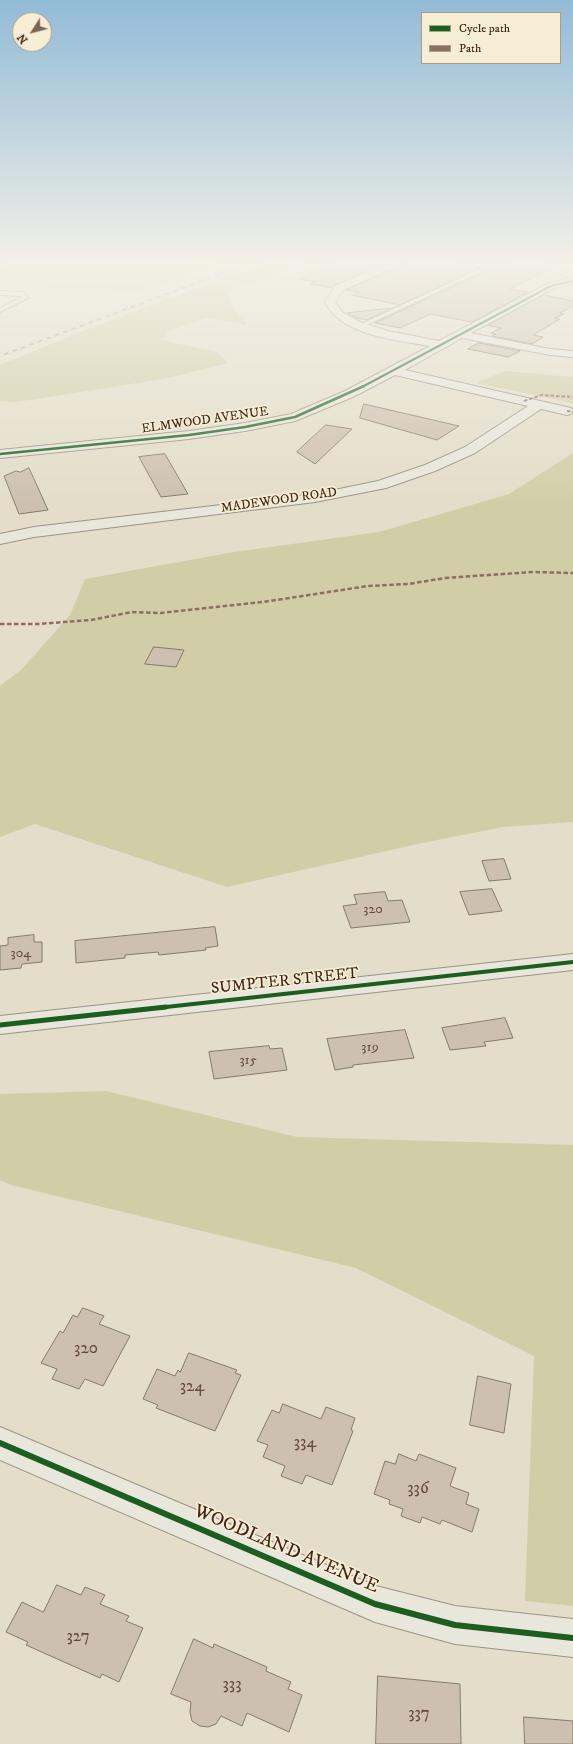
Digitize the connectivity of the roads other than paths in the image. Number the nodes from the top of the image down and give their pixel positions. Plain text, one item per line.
1 (423, 341) edge
2 (447, 341) edge
3 (498, 341) edge
4 (440, 345) junction
5 (573, 354) edge
6 (394, 371) junction
7 (538, 405) junction
8 (567, 411) dead end
9 (0, 454) edge
10 (0, 539) edge
11 (573, 962) edge
12 (0, 1024) edge
13 (0, 1443) edge
14 (573, 1638) edge

1 - 4 street
2 - 4 street, ELMWOOD AVENUE
3 - 5 street
4 - 6 street, ELMWOOD AVENUE
6 - 7 street
6 - 9 street, ELMWOOD AVENUE
7 - 8 street
7 - 10 street, MADEWOOD ROAD
11 - 12 street, SUMPTER STREET
13 - 14 street, WOODLAND AVENUE

